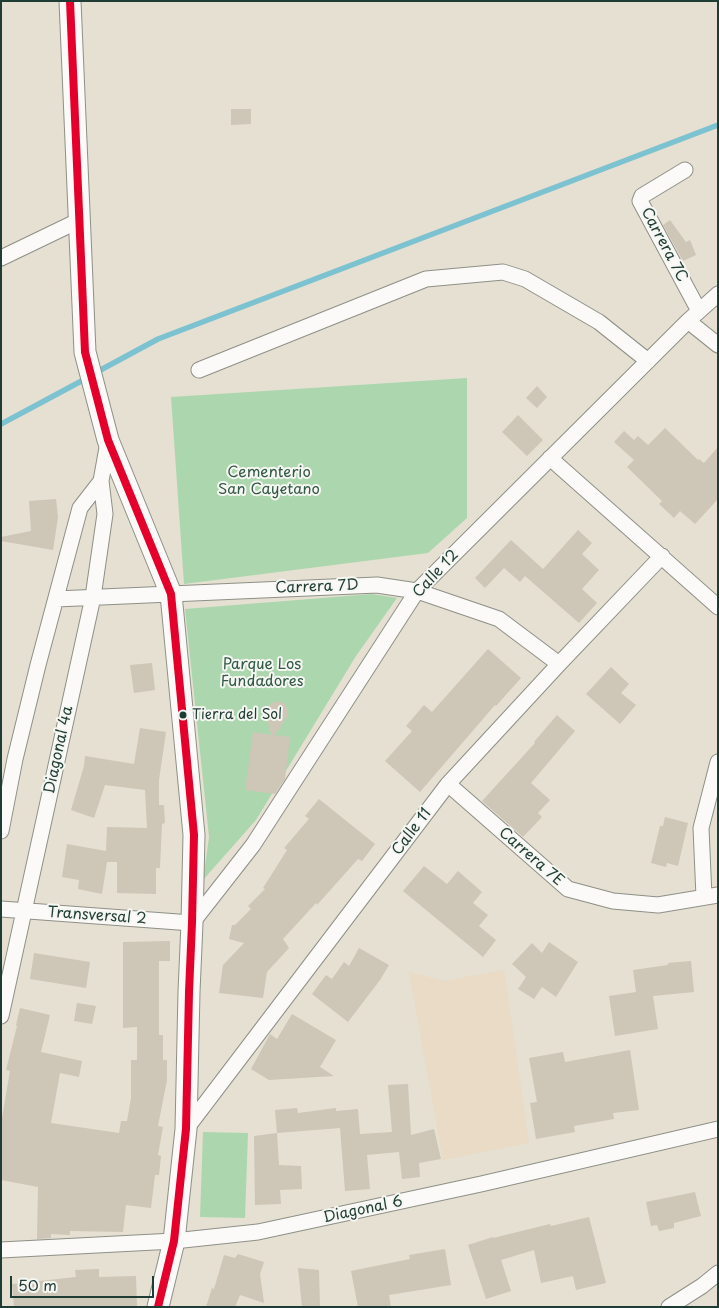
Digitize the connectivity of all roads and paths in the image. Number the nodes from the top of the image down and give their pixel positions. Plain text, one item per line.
1 (70, 1) edge
2 (685, 170) dead end
3 (80, 220) junction
4 (1, 258) edge
5 (718, 294) edge
6 (699, 311) junction
7 (688, 321) junction
8 (718, 345) edge
9 (648, 361) junction
10 (199, 370) dead end
11 (108, 440) junction
12 (550, 458) junction
13 (102, 481) junction
14 (662, 556) junction
15 (417, 591) junction
16 (171, 594) junction
17 (93, 597) junction
18 (56, 599) junction
19 (718, 607) edge
20 (559, 664) junction
21 (718, 762) edge
22 (448, 784) junction
23 (1, 831) edge
24 (711, 896) edge
25 (1, 909) edge
26 (24, 911) junction
27 (192, 923) junction
28 (1, 1016) edge
29 (186, 1128) junction
30 (718, 1129) edge
31 (174, 1241) junction
32 (1, 1250) edge
33 (718, 1273) edge
34 (158, 1307) edge
35 (669, 1307) edge

1 - 3 street
2 - 6 street, Carrera 7C
3 - 4 street
3 - 11 street
5 - 6 street, Calle 12
6 - 7 street, Calle 12
7 - 8 street
7 - 9 street, Calle 12
9 - 10 street
9 - 12 street, Calle 12
11 - 13 street, Diagonal 4a
11 - 16 street
12 - 14 street
12 - 15 street, Calle 12
13 - 17 street, Diagonal 4a
13 - 18 street
14 - 19 street
14 - 20 street, Calle 11
15 - 16 street, Carrera 7D
15 - 20 street, Carrera 7D
15 - 27 street, Calle 12
16 - 17 street, Carrera 7D
16 - 27 street
17 - 18 street, Carrera 7D
17 - 26 street, Diagonal 4a
18 - 23 street
20 - 22 street, Calle 11
21 - 24 street
22 - 24 street, Carrera 7E
22 - 29 street, Calle 11
25 - 26 street, Transversal 2
26 - 27 street, Transversal 2
26 - 28 street, Diagonal 4a
27 - 29 street
29 - 31 street
30 - 31 street, Diagonal 6
31 - 32 street, Diagonal 6
31 - 34 street
33 - 35 street

